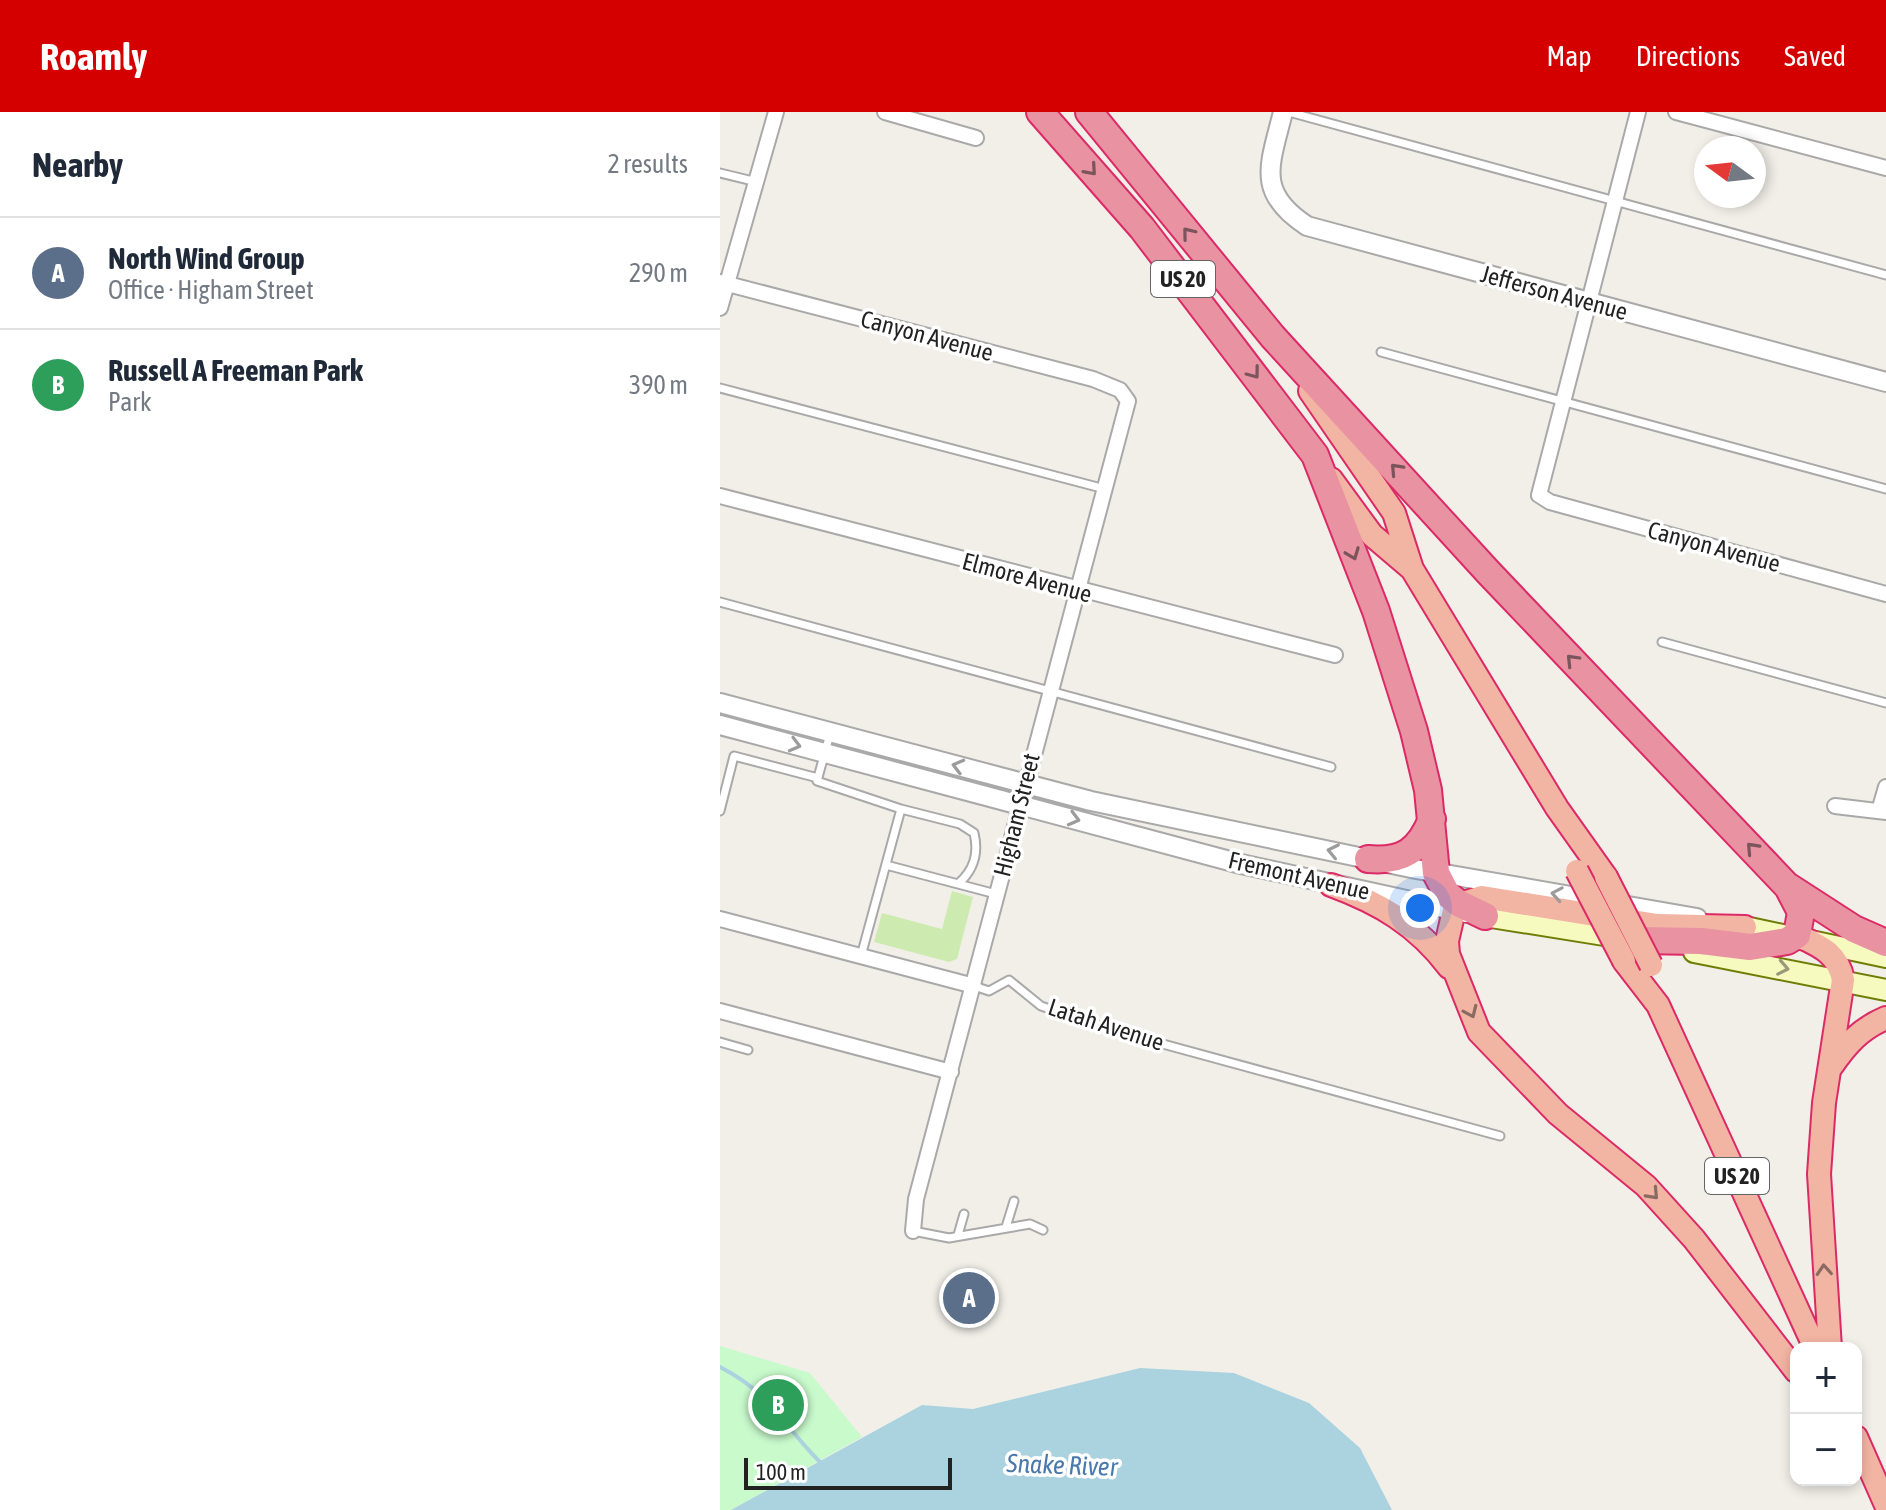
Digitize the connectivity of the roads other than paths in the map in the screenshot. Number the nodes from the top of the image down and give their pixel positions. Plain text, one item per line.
1 (776, 112) edge
2 (885, 112) edge
3 (1040, 112) edge
4 (1089, 112) edge
5 (1283, 112) edge
6 (1289, 112) edge
7 (1638, 112) edge
8 (1676, 112) edge
9 (976, 138) dead end
10 (1886, 168) edge
11 (720, 173) edge
12 (758, 183) junction
13 (1614, 201) junction
14 (1886, 275) edge
15 (723, 283) edge
16 (1587, 302) junction
17 (720, 308) edge
18 (1273, 337) junction
19 (1381, 352) dead end
20 (1886, 382) edge
21 (720, 388) edge
22 (1128, 401) joint
23 (1562, 401) junction
24 (1315, 455) junction
25 (1105, 489) junction
26 (1886, 489) edge
27 (720, 496) edge
28 (1412, 569) junction
29 (1076, 591) junction
30 (1886, 594) edge
31 (720, 602) edge
32 (1662, 642) dead end
33 (1335, 655) dead end
34 (1049, 692) junction
35 (720, 703) edge
36 (1886, 703) edge
37 (720, 725) edge
38 (831, 733) junction
39 (825, 753) junction
40 (1331, 767) dead end
41 (818, 778) junction
42 (1024, 784) junction
43 (1886, 787) edge
44 (1019, 805) junction
45 (1835, 806) dead end
46 (1557, 808) junction
47 (901, 809) junction
48 (720, 811) edge
49 (1883, 812) edge
50 (1432, 819) junction
51 (1368, 859) junction
52 (886, 865) junction
53 (1436, 873) junction
54 (958, 884) junction
55 (1331, 885) junction
56 (1788, 887) junction
57 (997, 895) junction
58 (1454, 907) junction
59 (1485, 916) joint
60 (720, 919) edge
61 (1745, 927) junction
62 (1797, 935) junction
63 (1886, 943) edge
64 (1629, 950) junction
65 (861, 956) junction
66 (1886, 957) edge
67 (1453, 971) junction
68 (1843, 980) junction
69 (974, 986) junction
70 (1886, 990) edge
71 (1658, 1005) junction
72 (720, 1011) edge
73 (1886, 1018) edge
74 (720, 1042) edge
75 (748, 1050) dead end
76 (1829, 1071) junction
77 (951, 1072) junction
78 (1500, 1136) dead end
79 (1014, 1201) dead end
80 (964, 1214) dead end
81 (1006, 1227) junction
82 (1043, 1230) dead end
83 (913, 1231) joint
84 (958, 1235) junction
85 (1812, 1342) edge
86 (1830, 1342) edge
87 (1790, 1363) edge
88 (1862, 1451) edge
89 (1886, 1505) edge

1 - 12 street
2 - 9 street
3 -> 24 highway, US 20
18 -> 4 highway, US 20
5 - 16 street, Jefferson Avenue
6 - 13 lane
7 - 13 street
8 - 10 street
11 - 12 lane
12 - 15 street
13 - 14 lane
13 - 16 street
15 - 17 street
15 - 22 street, Canyon Avenue
16 - 20 street, Jefferson Avenue
16 - 23 street
18 - 28 highway, US 20
56 -> 18 highway
19 - 23 lane
21 - 25 lane
22 - 25 street, Higham Street
23 - 26 lane
23 - 30 street, Canyon Avenue
24 - 28 highway, US 20
24 -> 50 highway
25 - 29 street, Higham Street
27 - 29 street, Elmore Avenue
28 - 46 highway, US 20
29 - 33 street, Elmore Avenue
29 - 34 street, Higham Street
31 - 34 lane
32 - 36 lane
34 - 40 lane
34 - 42 street, Higham Street
35 - 38 street, Fremont Avenue
37 -> 39 street, Fremont Avenue
38 - 39 lane
42 -> 38 street, Fremont Avenue
39 - 41 lane
39 - 44 street, Fremont Avenue
41 - 47 lane
41 - 48 lane
42 - 44 street, Higham Street
51 -> 42 street, Fremont Avenue
43 - 49 street
44 -> 55 street, Fremont Avenue
44 - 57 street, Higham Street
45 - 49 street
46 - 64 highway, US 20, bridge
46 - 71 highway, US 20, bridge
47 - 52 lane
47 - 54 lane
50 - 51 highway
50 - 53 highway
51 - 53 street, Fremont Avenue
52 - 54 lane
52 - 65 lane
53 - 58 highway
61 -> 53 street, Fremont Avenue
54 - 57 lane
55 - 58 street, Fremont Avenue
55 - 67 highway
56 - 62 highway
56 - 63 highway
57 - 69 street, Higham Street
58 - 59 highway
58 - 61 highway
58 - 67 highway
59 - 64 main road
60 - 65 street, Latah Avenue
61 - 62 main road, Fremont Avenue
62 - 64 highway
62 - 66 main road, Fremont Avenue
62 - 68 highway
64 -> 68 main road
64 - 71 highway, US 20
65 - 69 street, Latah Avenue
67 -> 87 highway
68 - 70 main road
68 - 76 highway
69 - 77 street, Higham Street
69 - 78 lane, Latah Avenue
71 - 85 highway, US 20
72 - 77 street
73 - 76 highway
74 - 75 lane
86 -> 76 highway
77 - 83 street, Higham Street
79 - 81 lane
80 - 84 lane
81 - 82 lane
81 - 84 lane
83 - 84 lane
88 - 89 highway

